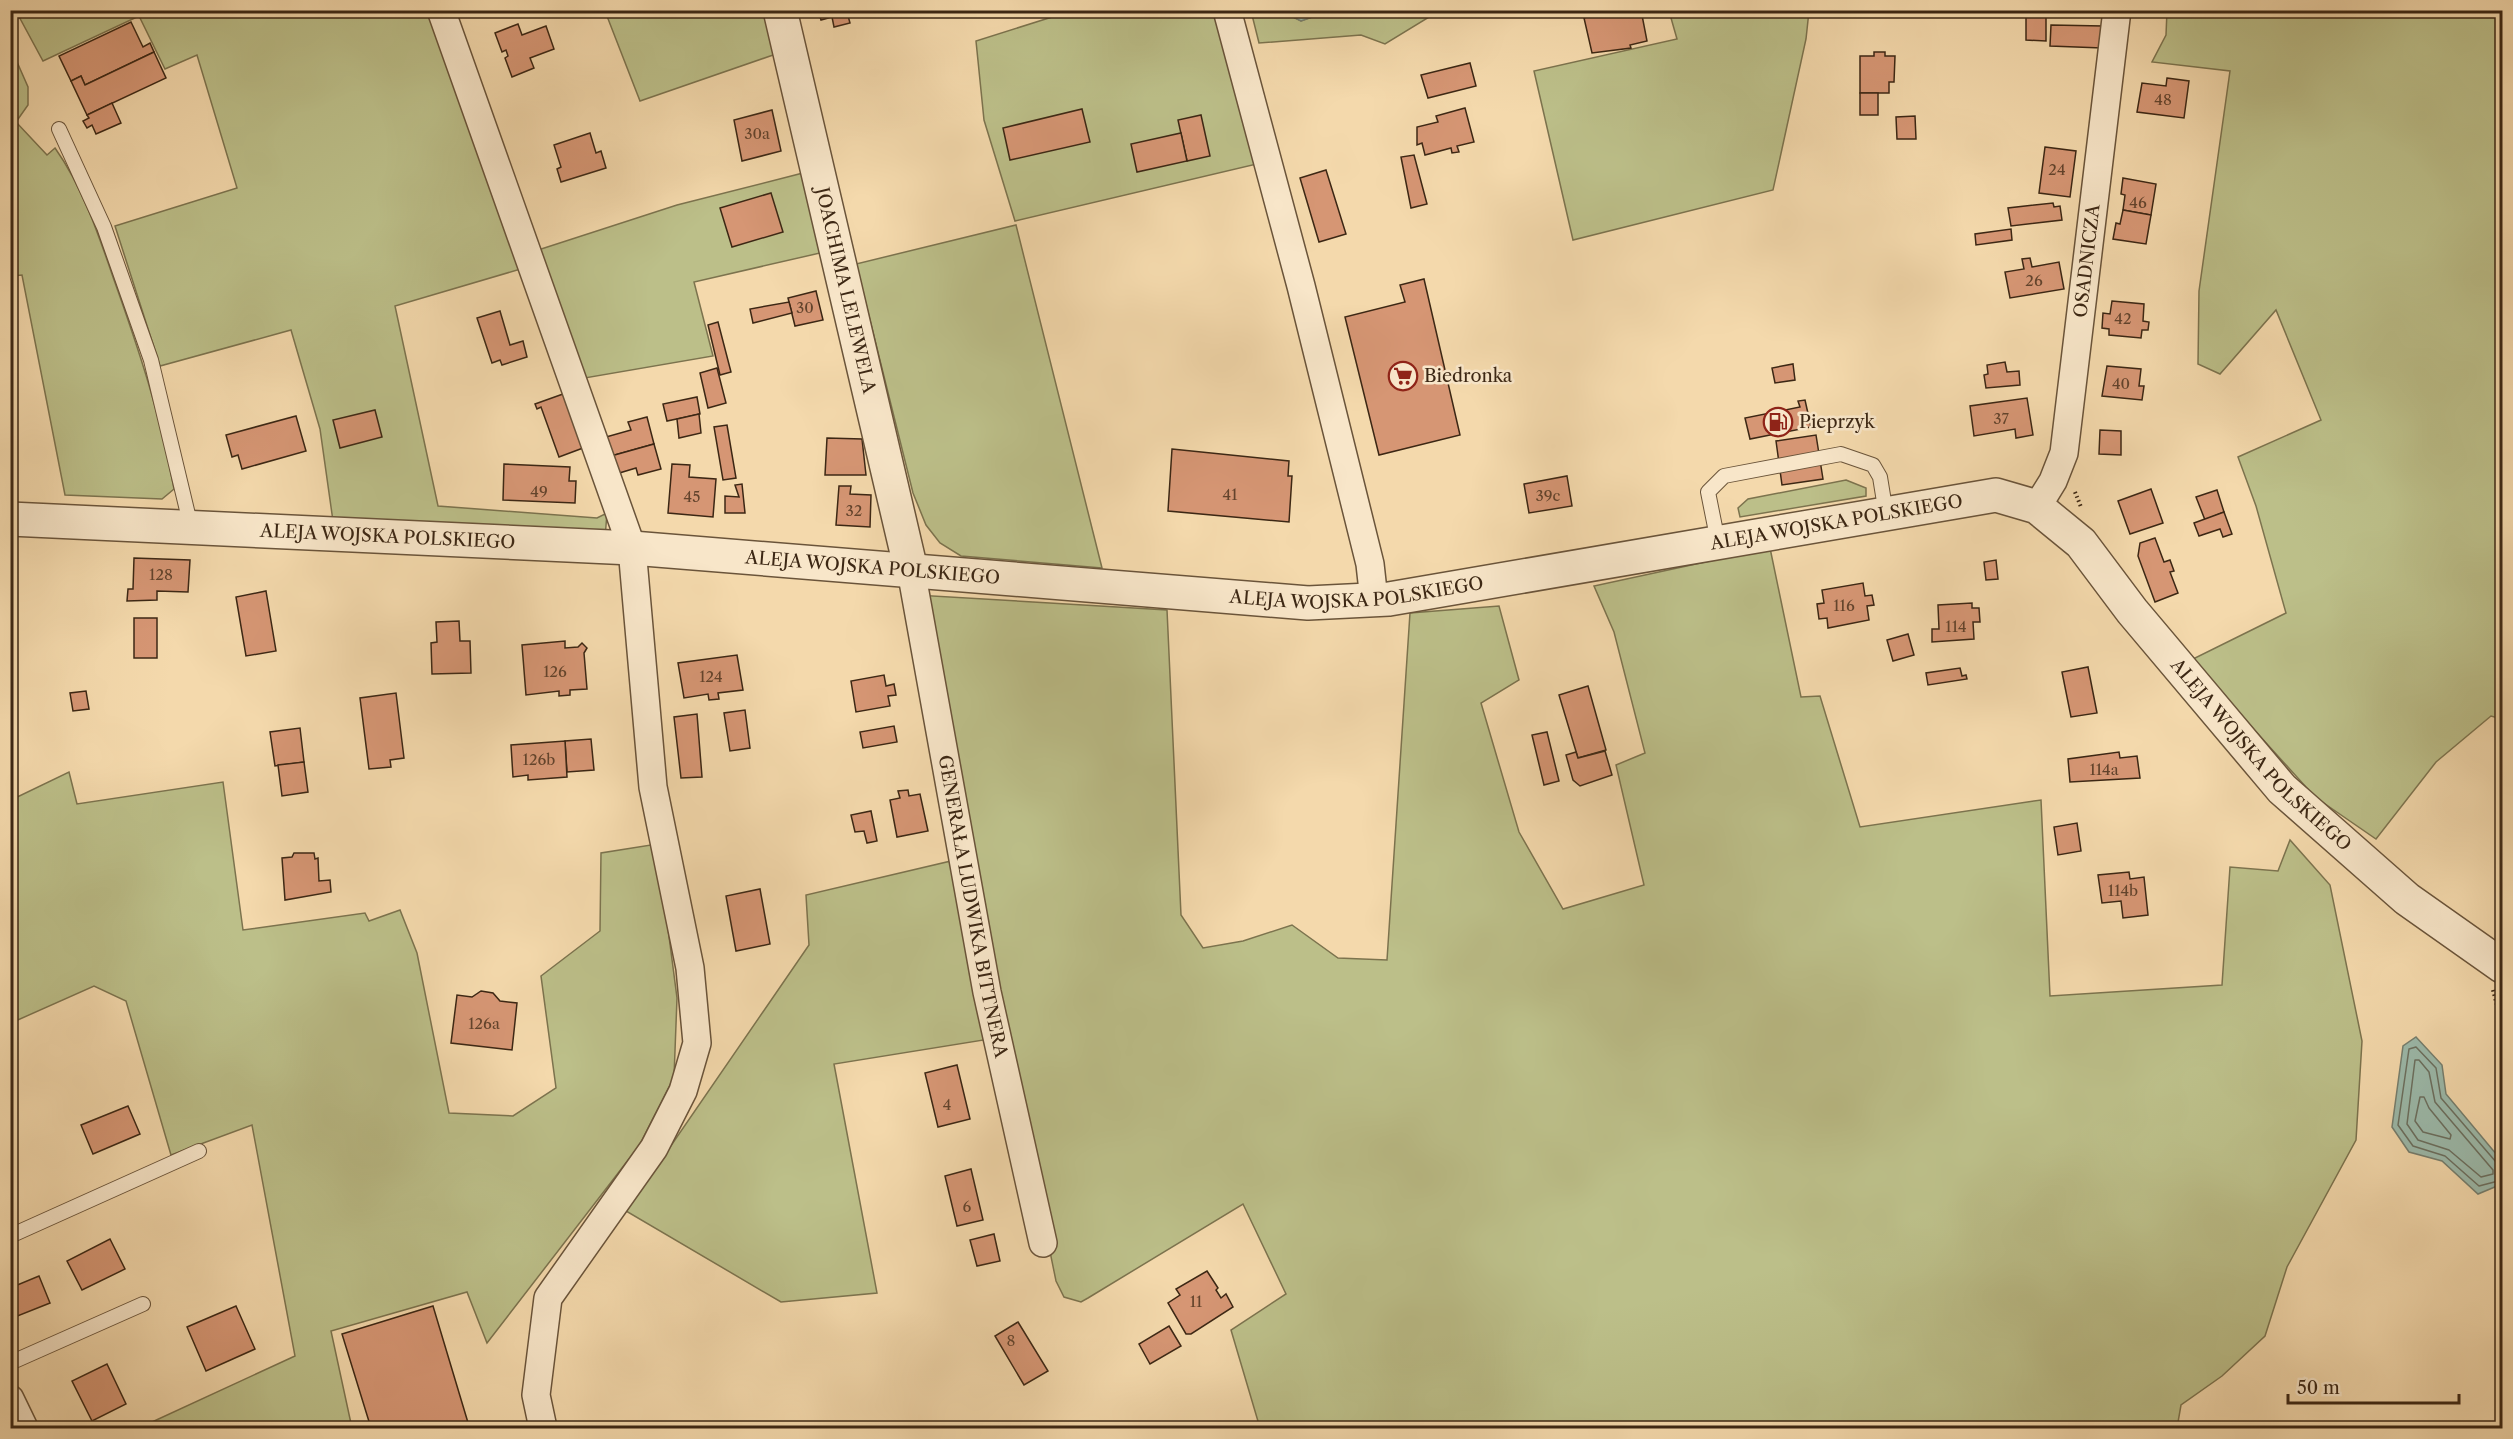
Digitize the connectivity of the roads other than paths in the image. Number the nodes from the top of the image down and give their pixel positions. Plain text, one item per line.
1 (441, 10) edge
2 (780, 10) edge
3 (1227, 10) edge
4 (2117, 10) edge
5 (59, 129) dead end
6 (2037, 507) junction
7 (1886, 514) junction
8 (10, 519) edge
9 (191, 527) junction
10 (1718, 542) junction
11 (632, 548) junction
12 (911, 570) junction
13 (1374, 600) junction
14 (2502, 966) edge
15 (199, 1151) dead end
16 (10, 1236) edge
17 (1043, 1243) dead end
18 (144, 1304) dead end
19 (10, 1363) edge
20 (10, 1399) edge
21 (24, 1428) edge
22 (543, 1428) edge

1 - 11 street
2 - 12 street, JOACHIMA LELEWELA
3 - 13 street
4 - 6 street, OSADNICZA
5 - 9 lane
6 - 7 street, ALEJA WOJSKA POLSKIEGO
6 - 14 street, ALEJA WOJSKA POLSKIEGO
7 - 10 street, ALEJA WOJSKA POLSKIEGO
7 - 10 lane
8 - 9 street, ALEJA WOJSKA POLSKIEGO
9 - 11 street, ALEJA WOJSKA POLSKIEGO
10 - 13 street, ALEJA WOJSKA POLSKIEGO
11 - 12 street, ALEJA WOJSKA POLSKIEGO
11 - 22 street
12 - 13 street, ALEJA WOJSKA POLSKIEGO
12 - 17 street, GENERAŁA LUDWIKA BITTNERA
15 - 16 lane
18 - 19 lane
20 - 21 street

